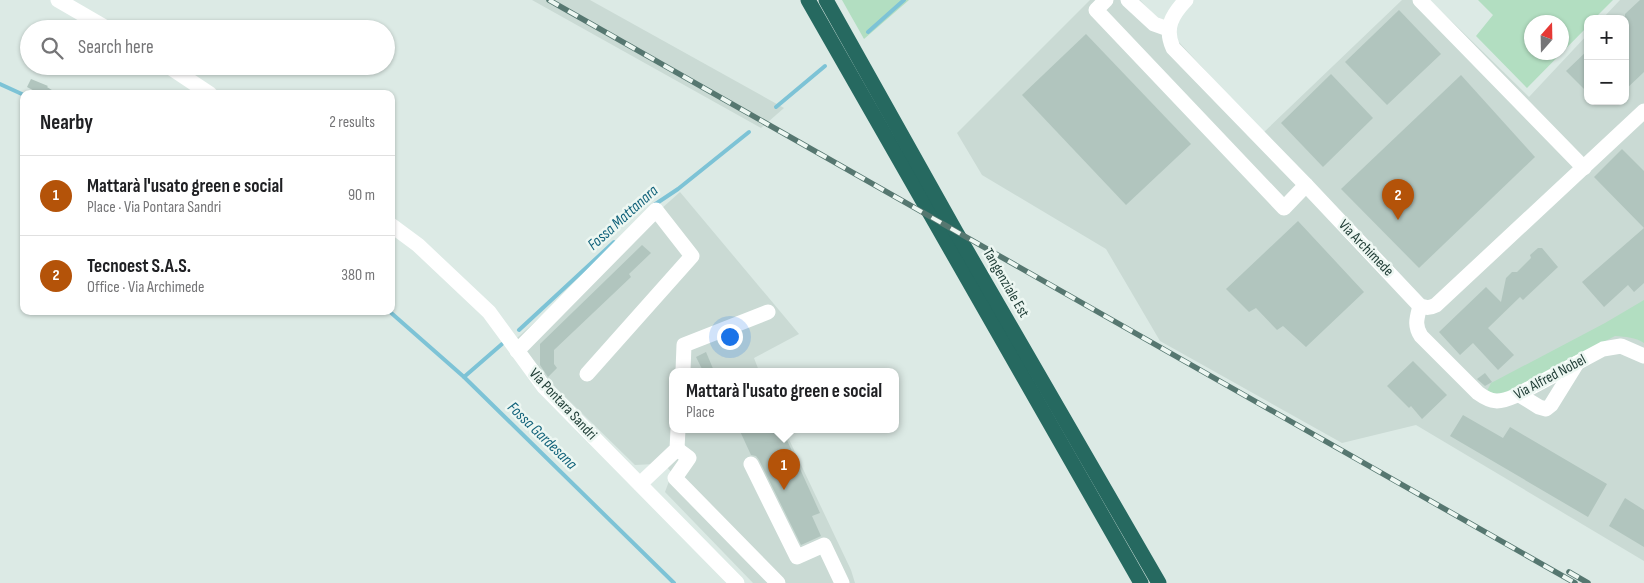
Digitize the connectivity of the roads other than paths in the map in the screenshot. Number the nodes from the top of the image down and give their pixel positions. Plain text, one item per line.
1 (58, 0) edge
2 (808, 0) edge
3 (826, 0) edge
4 (1106, 0) edge
5 (1128, 0) edge
6 (1186, 0) edge
7 (1420, 0) edge
8 (92, 20) edge
9 (1168, 29) junction
10 (182, 75) edge
11 (204, 90) edge
12 (1644, 111) edge
13 (912, 166) junction
14 (1584, 168) junction
15 (1306, 185) junction
16 (395, 228) edge
17 (962, 256) junction
18 (1420, 306) junction
19 (768, 312) dead end
20 (517, 350) junction
21 (1644, 356) edge
22 (1578, 362) junction
23 (683, 368) edge
24 (587, 374) dead end
25 (1518, 394) junction
26 (678, 433) edge
27 (677, 448) junction
28 (751, 464) dead end
29 (640, 484) junction
30 (737, 583) edge
31 (778, 583) edge
32 (842, 583) edge
33 (1140, 583) edge
34 (1159, 583) edge

1 - 8 street
2 - 13 highway, Tangenziale Est
3 - 13 highway, Tangenziale Est
4 - 15 street
5 - 9 street
6 - 9 street
7 - 14 street
9 - 15 street, Via Archimede
10 - 11 street
12 - 14 street
13 - 17 highway, Tangenziale Est
14 - 18 street
15 - 18 street, Via Archimede
16 - 20 street, Via Pontara Sandri
17 - 33 highway, Tangenziale Est
17 - 34 highway, Tangenziale Est
18 - 25 street, Via Alfred Nobel
19 - 23 street
20 - 24 street
20 - 29 street, Via Pontara Sandri
21 - 22 street, Via Alfred Nobel
22 - 25 street, Via Alfred Nobel
22 - 25 street
26 - 27 street
27 - 29 street
27 - 31 street
28 - 32 street
29 - 30 street, Via Pontara Sandri

